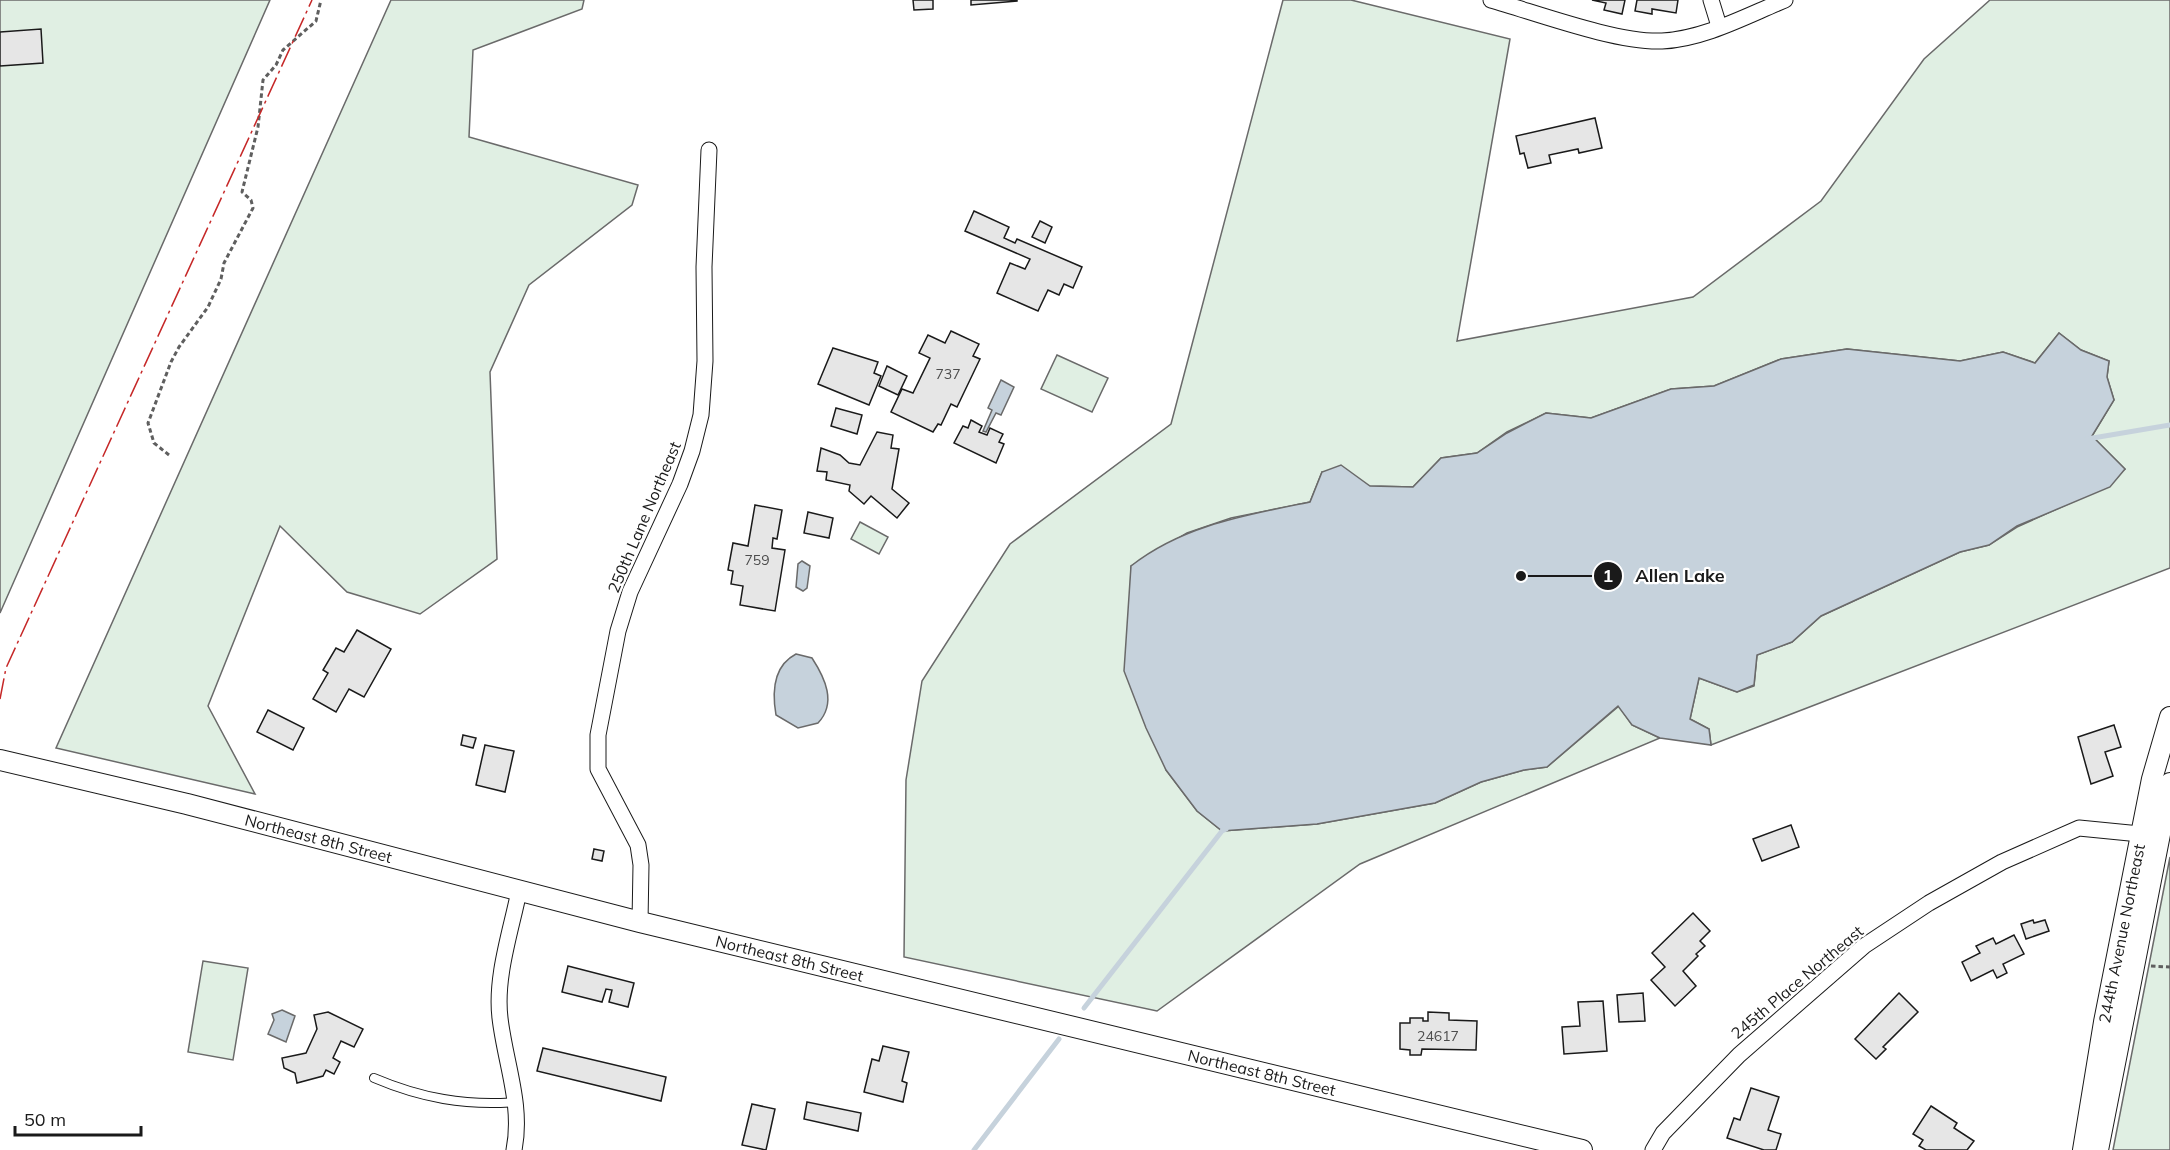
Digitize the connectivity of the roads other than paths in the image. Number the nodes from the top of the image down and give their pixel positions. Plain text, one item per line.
1 (1491, 0) edge
2 (1710, 0) edge
3 (1785, 0) edge
4 (1719, 27) junction
5 (709, 150) dead end
6 (2168, 730) edge
7 (0, 760) edge
8 (2170, 783) edge
9 (2150, 835) junction
10 (519, 891) junction
11 (640, 922) junction
12 (374, 1078) dead end
13 (516, 1102) junction
14 (514, 1150) edge
15 (1582, 1150) edge
16 (1653, 1150) edge
17 (2083, 1150) edge
18 (2098, 1150) edge

1 - 4 street
2 - 4 street
3 - 4 street
5 - 11 street, 250th Lane Northeast
6 - 9 street, 244th Avenue Northeast
7 - 10 street, Northeast 8th Street
8 - 9 street, 244th Avenue Northeast
9 - 16 street, 245th Place Northeast
9 - 17 street, 244th Avenue Northeast
9 - 18 street, 244th Avenue Northeast
10 - 11 street, Northeast 8th Street
10 - 13 street
11 - 15 street, Northeast 8th Street
12 - 13 lane
13 - 14 street

